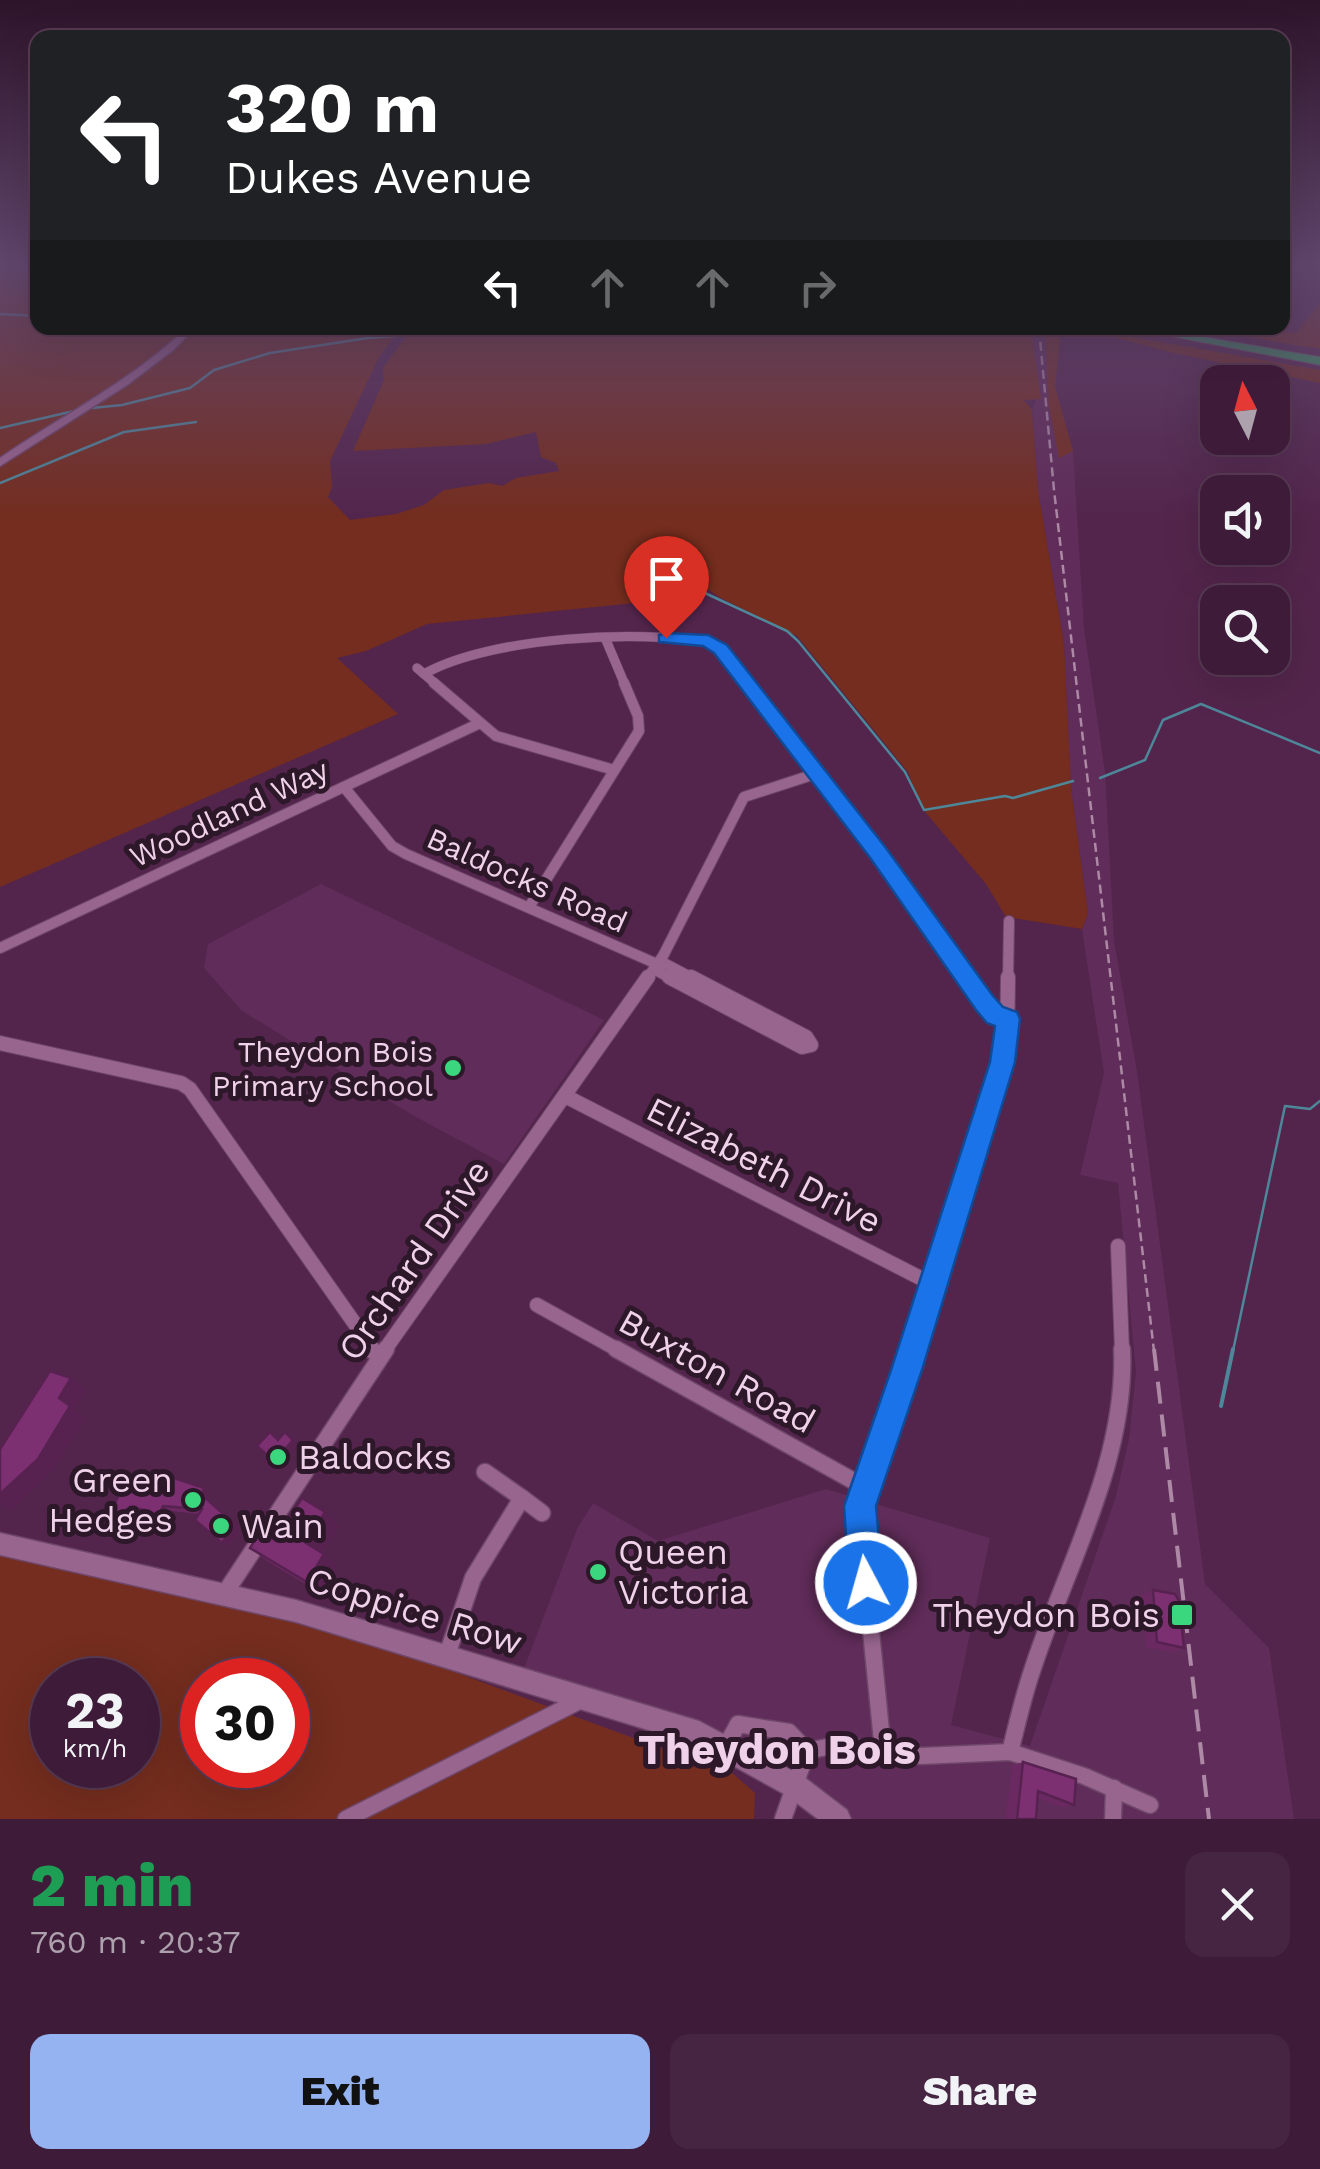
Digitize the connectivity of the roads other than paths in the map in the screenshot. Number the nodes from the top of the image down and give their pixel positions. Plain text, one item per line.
1 (166, 351) edge
2 (1283, 351) edge
3 (1320, 358) edge
4 (0, 463) edge
5 (606, 640) junction
6 (478, 724) junction
7 (614, 770) junction
8 (815, 774) junction
9 (344, 787) junction
10 (528, 907) junction
11 (1009, 921) dead end
12 (0, 948) edge
13 (657, 964) junction
14 (1008, 1019) junction
15 (0, 1044) edge
16 (567, 1097) junction
17 (1118, 1246) dead end
18 (934, 1285) junction
19 (538, 1305) dead end
20 (381, 1356) junction
21 (485, 1472) dead end
22 (868, 1489) junction
23 (522, 1498) junction
24 (542, 1513) dead end
25 (0, 1544) edge
26 (225, 1593) junction
27 (447, 1655) junction
28 (583, 1699) junction
29 (726, 1746) junction
30 (883, 1751) junction
31 (806, 1752) junction
32 (1010, 1752) junction
33 (795, 1786) junction
34 (1114, 1788) junction
35 (1150, 1805) dead end
36 (346, 1819) edge
37 (782, 1819) edge
38 (838, 1819) edge
39 (1113, 1819) edge

1 - 4 main road
2 - 3 highway
5 - 6 street
5 - 7 street
5 - 8 street
6 - 7 street
6 - 9 street, Woodland Way
7 - 10 street
8 - 13 street, Orchard Drive
8 - 14 street
9 - 10 street, Baldocks Road
9 - 12 street, Woodland Way
10 - 13 street, Baldocks Road
11 - 14 street
13 - 13 street
13 - 16 street, Orchard Drive
14 - 18 street
15 - 20 street
16 - 18 street, Elizabeth Drive
16 - 20 street, Orchard Drive
17 - 32 street
18 - 22 street
19 - 22 street, Buxton Road
20 - 26 street, Orchard Drive
21 - 23 street
22 - 30 street
23 - 24 street
23 - 27 street
25 - 26 main road, Coppice Row
26 - 27 main road, Coppice Row
27 - 28 main road, Coppice Row
28 - 29 main road, Coppice Row
28 - 36 street
29 - 31 street
29 - 33 main road, Coppice Row
30 - 31 street
30 - 32 street
31 - 33 street
32 - 34 street
33 - 37 street
33 - 38 main road, Coppice Row
34 - 35 street
34 - 39 street

